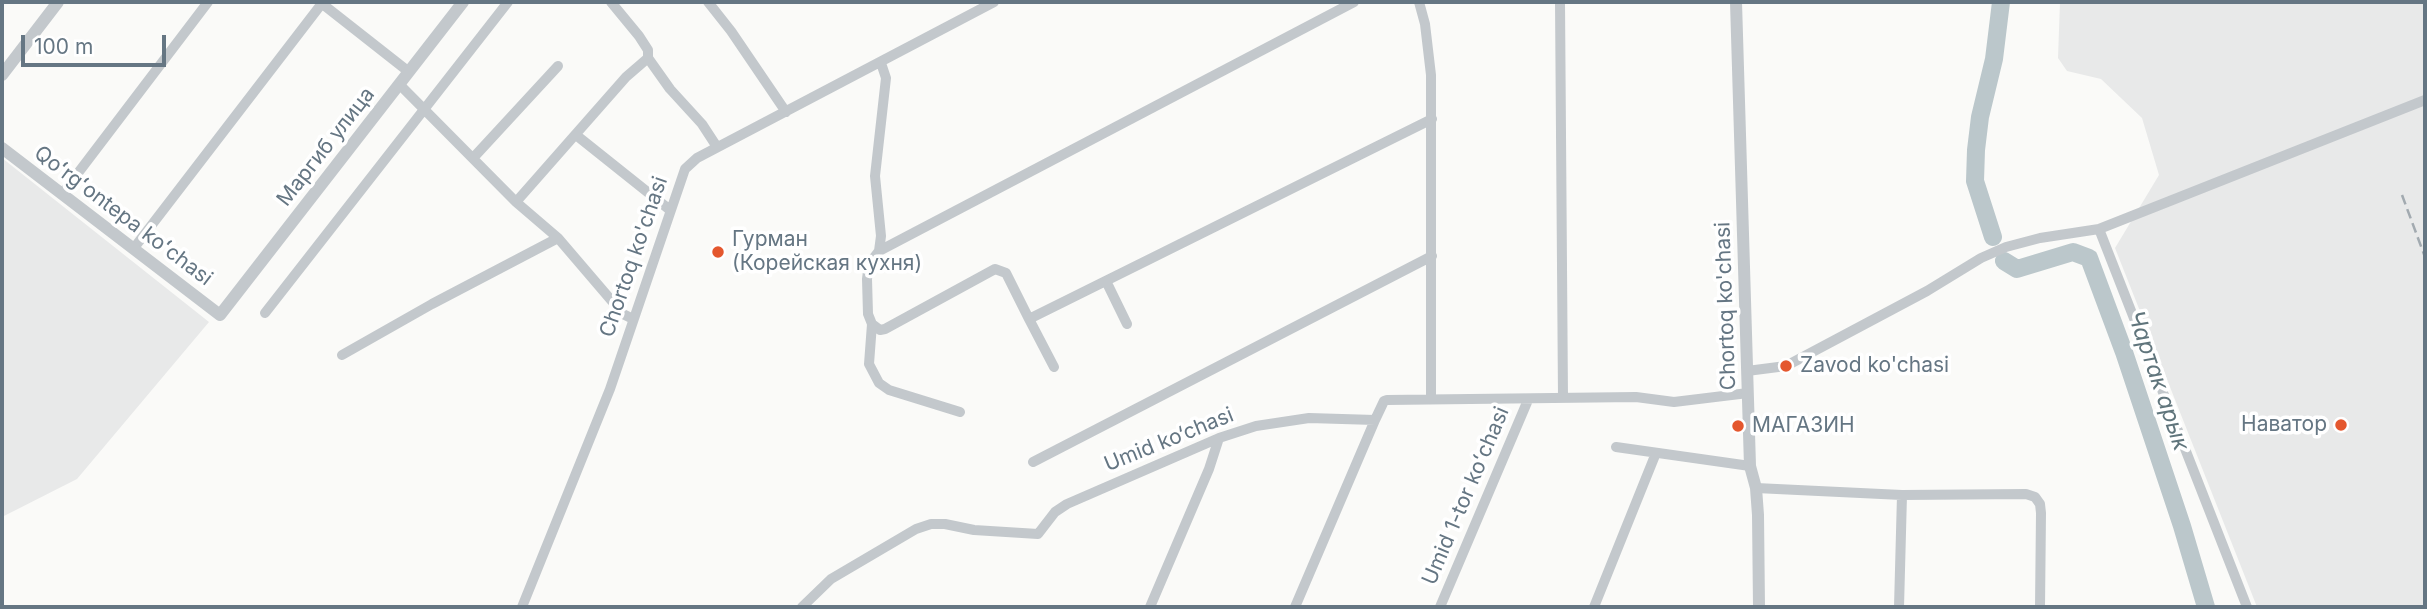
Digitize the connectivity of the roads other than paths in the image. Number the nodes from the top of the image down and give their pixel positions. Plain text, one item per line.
1 (58, 2) edge
2 (208, 2) edge
3 (322, 2) edge
4 (463, 2) edge
5 (508, 2) edge
6 (611, 2) edge
7 (708, 2) edge
8 (994, 2) edge
9 (1354, 2) edge
10 (1419, 2) edge
11 (1560, 2) edge
12 (1736, 2) edge
13 (648, 58) junction
14 (881, 63) junction
15 (558, 66) dead end
16 (409, 72) junction
17 (2, 75) edge
18 (399, 84) junction
19 (2425, 100) edge
20 (426, 110) junction
21 (786, 112) junction
22 (1432, 119) junction
23 (576, 135) junction
24 (717, 147) junction
25 (2, 148) edge
26 (474, 157) junction
27 (62, 194) junction
28 (516, 202) junction
29 (670, 210) junction
30 (2099, 229) junction
31 (558, 238) junction
32 (134, 247) junction
33 (879, 251) junction
34 (1432, 256) junction
35 (1106, 281) junction
36 (265, 313) dead end
37 (220, 315) joint
38 (633, 319) junction
39 (1030, 319) junction
40 (872, 324) junction
41 (1127, 324) dead end
42 (342, 355) dead end
43 (1054, 367) dead end
44 (1747, 371) junction
45 (1748, 393) junction
46 (1563, 398) junction
47 (1431, 399) junction
48 (1528, 400) junction
49 (960, 412) dead end
50 (1375, 420) junction
51 (1219, 438) junction
52 (1616, 447) dead end
53 (1656, 453) junction
54 (1033, 462) dead end
55 (1750, 466) junction
56 (1756, 488) junction
57 (1902, 495) junction
58 (522, 607) edge
59 (802, 607) edge
60 (1150, 607) edge
61 (1295, 607) edge
62 (1440, 607) edge
63 (1594, 607) edge
64 (1759, 607) edge
65 (1899, 607) edge
66 (2040, 607) edge
67 (2247, 607) edge

1 - 17 street
2 - 27 street
3 - 16 street
3 - 32 street
4 - 16 street, Маргиб улица
5 - 20 street
6 - 13 street
7 - 21 street
8 - 14 street, Chortoq ko'chasi
9 - 33 street
10 - 22 street
11 - 46 street
12 - 44 street, Chortoq ko'chasi
13 - 23 street
13 - 24 street
14 - 21 street, Chortoq ko'chasi
14 - 33 street
15 - 26 street
16 - 18 street, Маргиб улица
18 - 20 street
18 - 37 street, Маргиб улица
19 - 30 street
20 - 26 street
20 - 36 street
21 - 24 street, Chortoq ko'chasi
22 - 34 street
22 - 35 street
23 - 28 street
23 - 29 street
24 - 29 street, Chortoq ko'chasi
25 - 27 street, Qoʻrgʻontepa koʻchasi
26 - 28 street
27 - 32 street, Qoʻrgʻontepa koʻchasi
28 - 31 street
29 - 38 street, Chortoq ko'chasi
30 - 44 street
30 - 67 street
31 - 38 street
31 - 42 street
32 - 37 street, Qoʻrgʻontepa koʻchasi
33 - 40 street
34 - 47 street
34 - 54 street
35 - 39 street
35 - 41 street
38 - 58 street, Chortoq ko'chasi
39 - 40 street
39 - 43 street
40 - 49 street
44 - 45 street, Chortoq ko'chasi
45 - 46 street
45 - 55 street, Chortoq ko'chasi
46 - 48 street
47 - 48 street
47 - 50 street
48 - 62 street, Umid 1-tor koʻchasi
50 - 51 street, Umid ko‘chasi
50 - 61 street
51 - 59 street, Umid ko‘chasi
51 - 60 street
52 - 53 street
53 - 55 street
53 - 63 street
55 - 56 street, Chortoq ko'chasi
56 - 57 street
56 - 64 street, Chortoq ko'chasi
57 - 65 street
57 - 66 street

